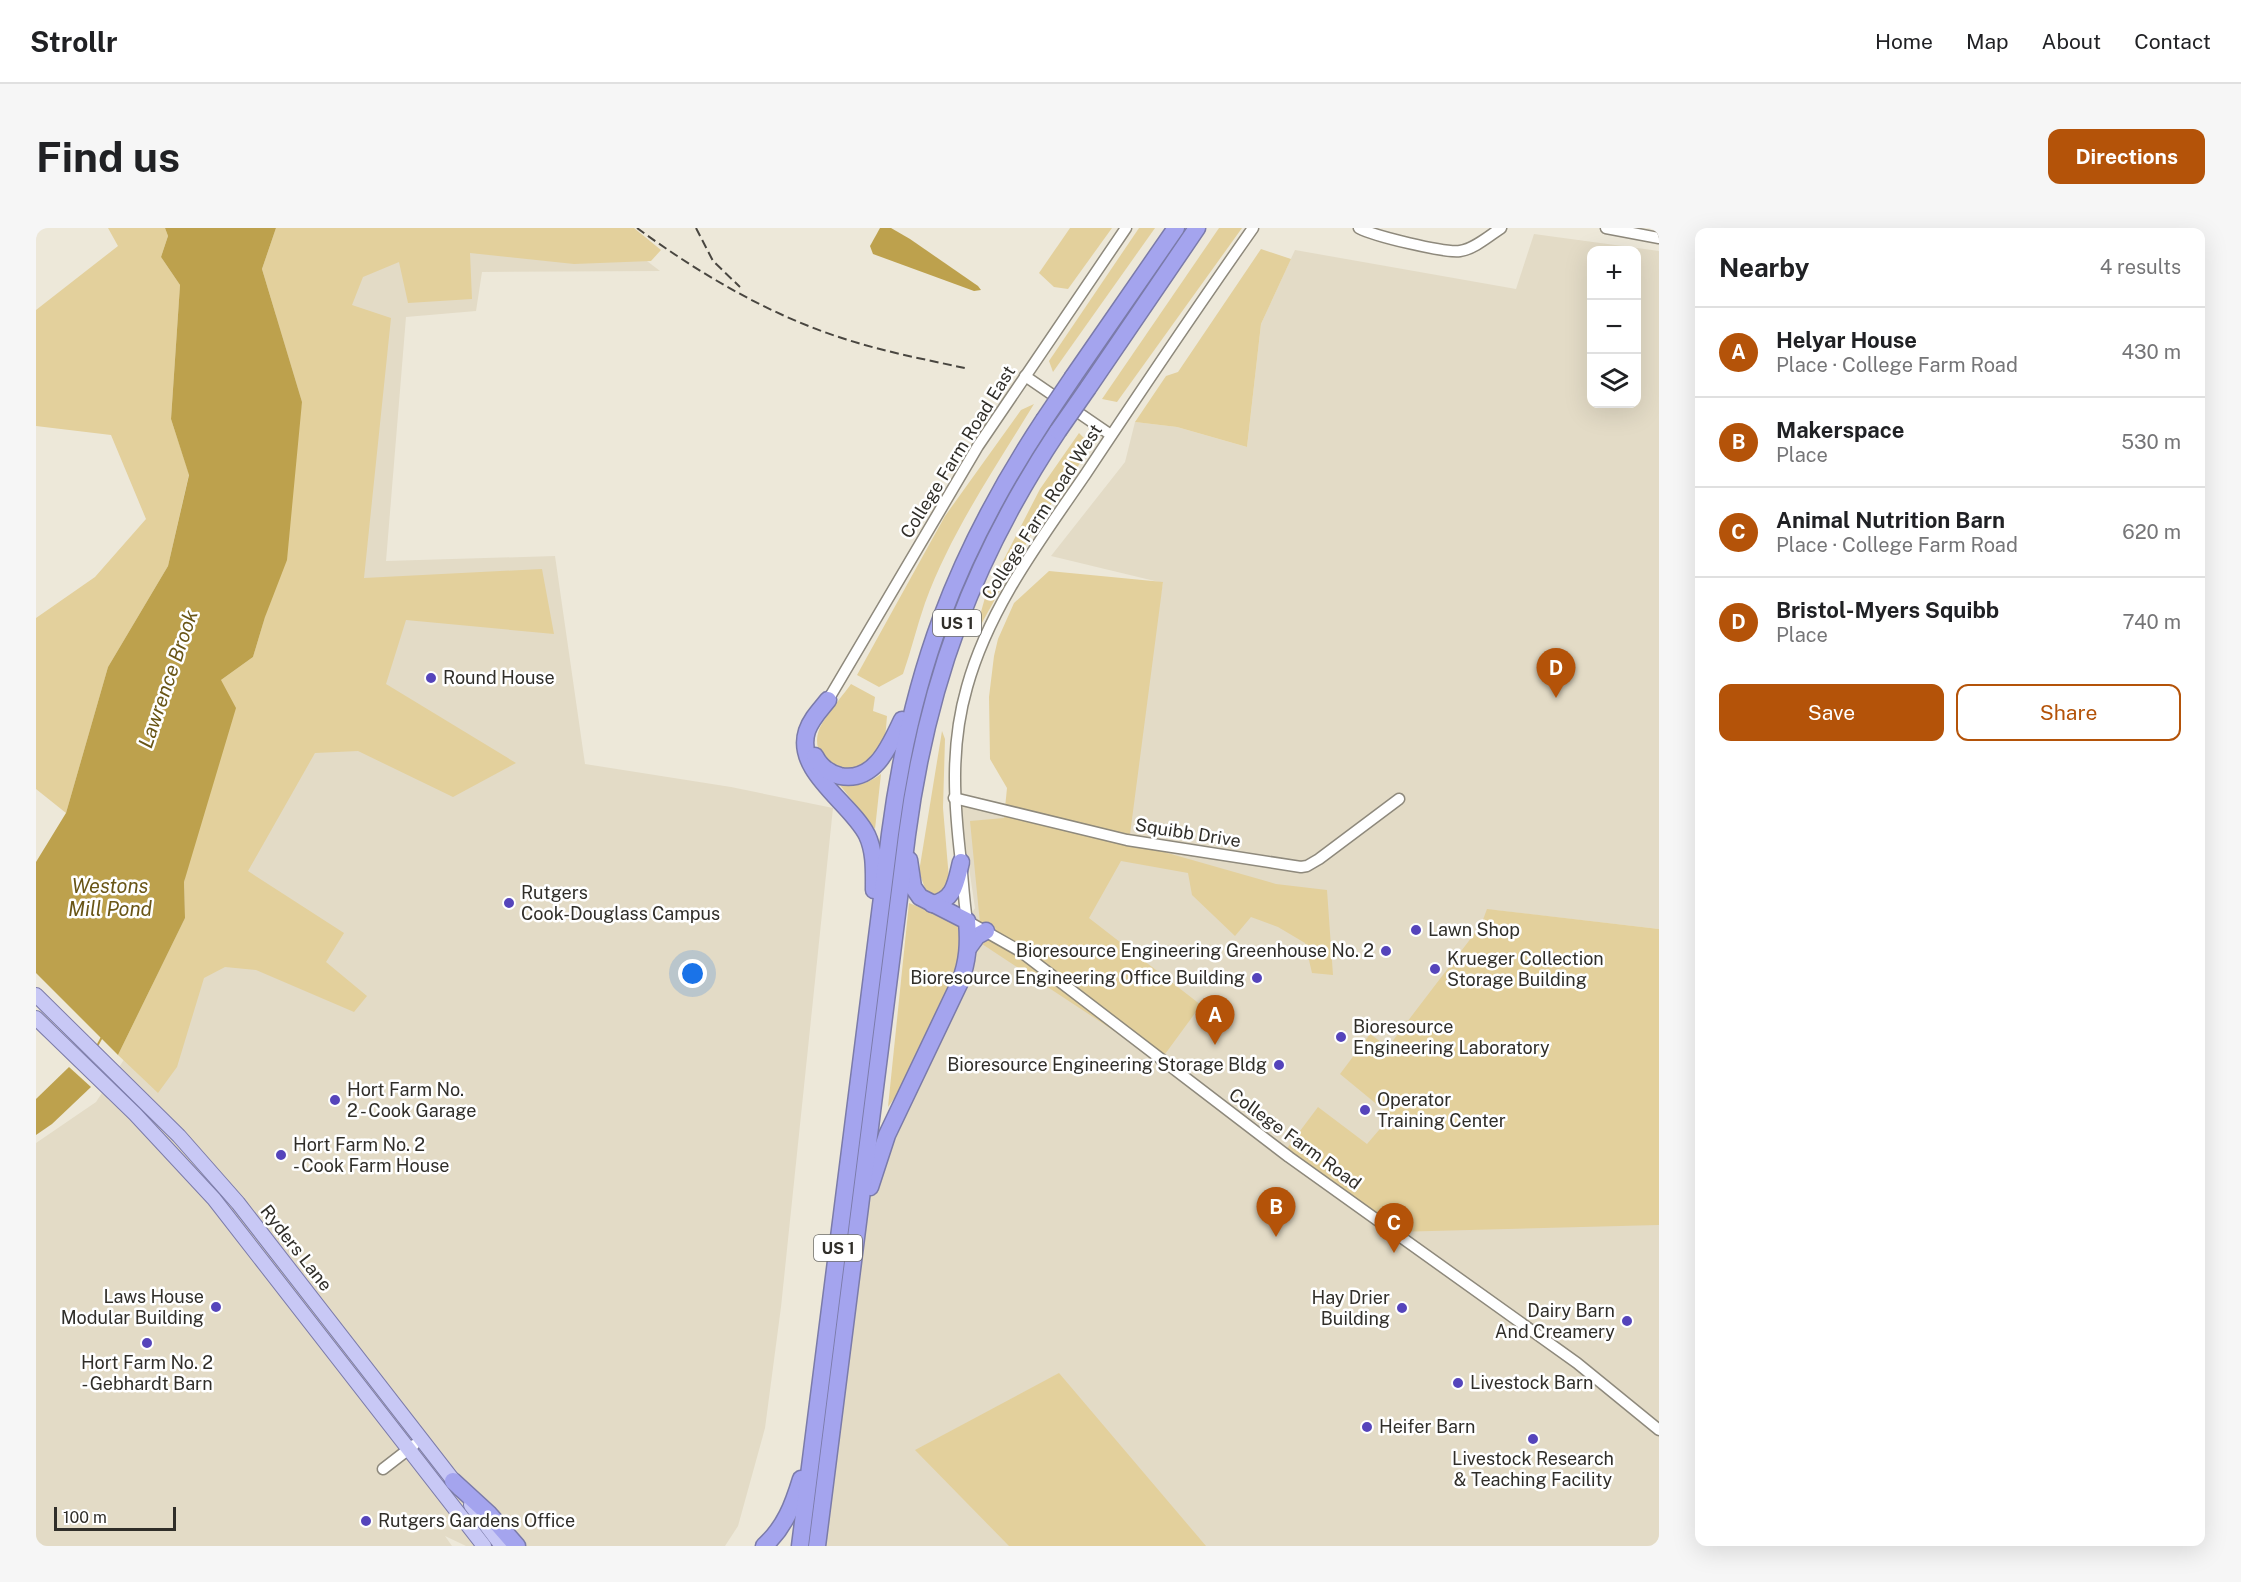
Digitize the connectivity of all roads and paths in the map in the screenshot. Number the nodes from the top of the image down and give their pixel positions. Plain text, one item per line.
1 (1126, 228) edge
2 (1176, 228) edge
3 (1197, 228) edge
4 (1253, 228) edge
5 (1359, 228) edge
6 (1501, 228) edge
7 (1606, 228) edge
8 (1643, 231) edge
9 (1659, 238) edge
10 (1025, 376) junction
11 (1111, 435) junction
12 (918, 686) junction
13 (828, 700) junction
14 (954, 798) junction
15 (1399, 799) dead end
16 (907, 835) junction
17 (960, 862) junction
18 (932, 904) junction
19 (968, 921) junction
20 (986, 931) junction
21 (969, 947) junction
22 (876, 952) junction
23 (36, 995) edge
24 (36, 1018) edge
25 (854, 1250) junction
26 (1659, 1430) edge
27 (421, 1439) junction
28 (821, 1441) junction
29 (409, 1449) junction
30 (383, 1469) dead end
31 (453, 1481) junction
32 (484, 1546) edge
33 (502, 1546) edge
34 (517, 1546) edge
35 (764, 1546) edge
36 (800, 1546) edge
37 (817, 1546) edge
38 (827, 1546) edge

1 - 10 street, College Farm Road East
2 - 12 highway, US 1, bridge
3 - 16 highway, US 1, bridge
4 - 11 street, College Farm Road West
5 - 6 street
7 - 8 street
8 - 9 street
10 - 11 street
10 - 13 street, College Farm Road East
11 - 14 street, College Farm Road West
12 - 13 highway
12 - 22 highway, US 1
13 - 22 highway
14 - 15 street, Squibb Drive
14 - 17 street, College Farm Road West
16 - 18 highway
16 - 25 highway, US 1
17 - 18 highway
17 - 19 street, College Farm Road West
18 - 19 highway
19 - 20 street, College Farm Road
19 - 21 highway
20 - 21 highway
20 - 26 street, College Farm Road
21 - 25 highway
22 - 28 highway, US 1
23 - 27 main road, Ryders Lane
24 - 29 main road, Ryders Lane
25 - 28 highway, US 1
27 - 29 street
27 - 31 main road, Ryders Lane
28 - 35 highway
28 - 36 highway, US 1
28 - 37 highway, US 1
28 - 38 highway
29 - 30 street
29 - 32 main road, Ryders Lane
31 - 33 main road, Ryders Lane
31 - 34 highway

